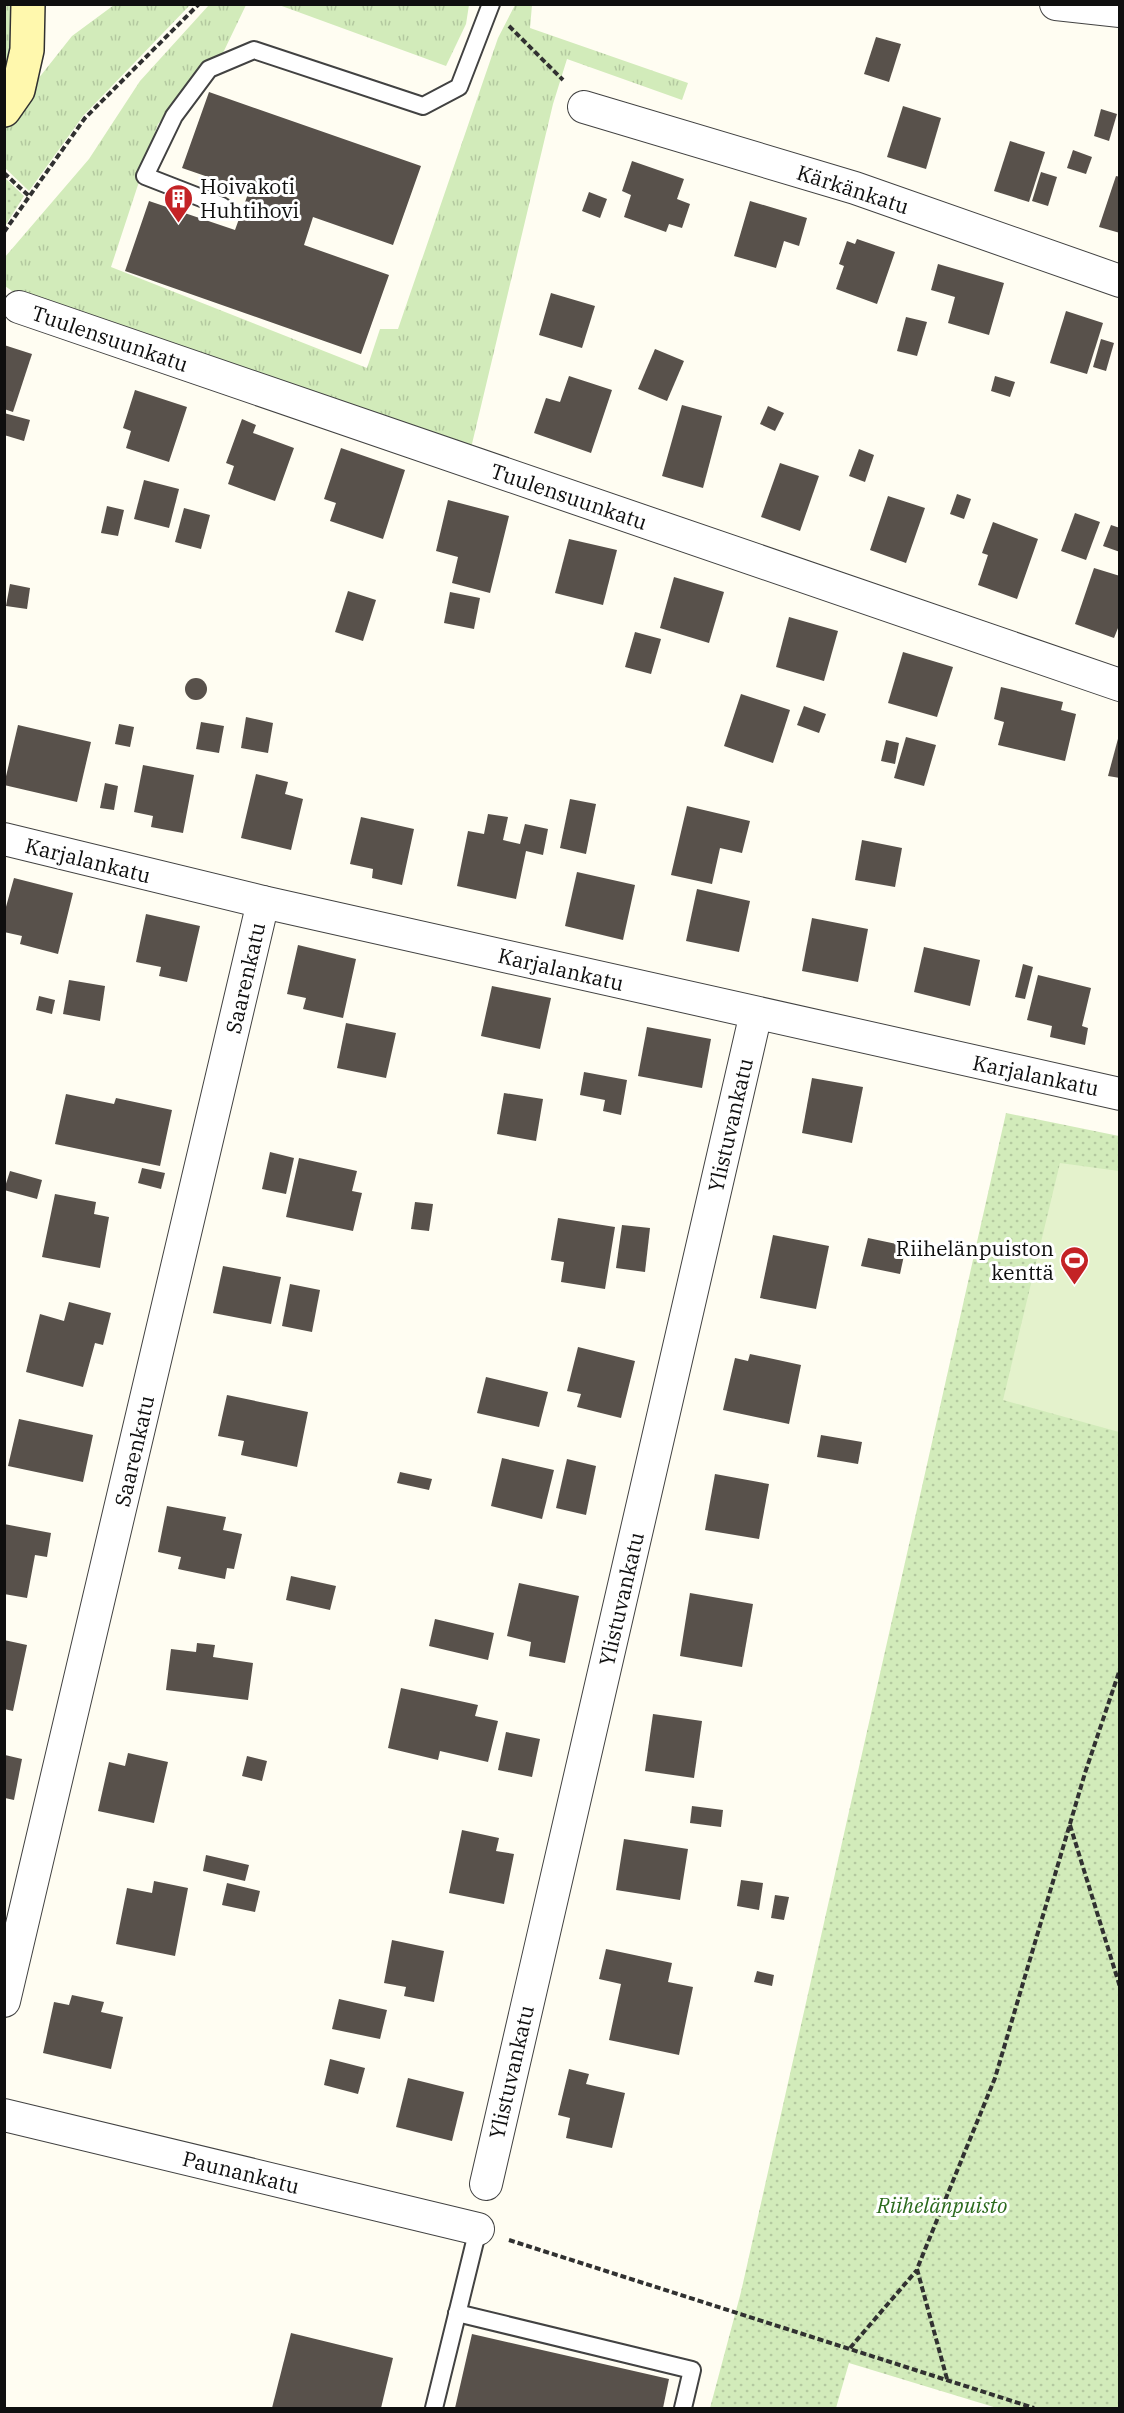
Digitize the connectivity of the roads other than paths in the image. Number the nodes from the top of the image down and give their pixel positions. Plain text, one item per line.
1 (28, 4) edge
2 (491, 4) edge
3 (1056, 4) edge
4 (1119, 11) edge
5 (584, 107) road end
6 (4, 110) edge
7 (222, 206) dead end
8 (1119, 281) edge
9 (19, 307) dead end
10 (1119, 684) edge
11 (4, 839) edge
12 (262, 902) junction
13 (756, 1013) junction
14 (1119, 1094) edge
15 (4, 2001) edge
16 (4, 2115) edge
17 (486, 2184) dead end
18 (478, 2229) joint
19 (457, 2313) junction
20 (434, 2409) edge
21 (683, 2409) edge

1 - 6 main road
2 - 7 lane
3 - 4 street
5 - 8 street, Kärkänkatu
9 - 10 street, Tuulensuunkatu
11 - 12 street, Karjalankatu
12 - 13 street, Karjalankatu
12 - 15 street, Saarenkatu
13 - 14 street, Karjalankatu
13 - 17 street, Ylistuvankatu
16 - 18 street, Paunankatu
18 - 19 lane
19 - 20 lane
19 - 21 lane

